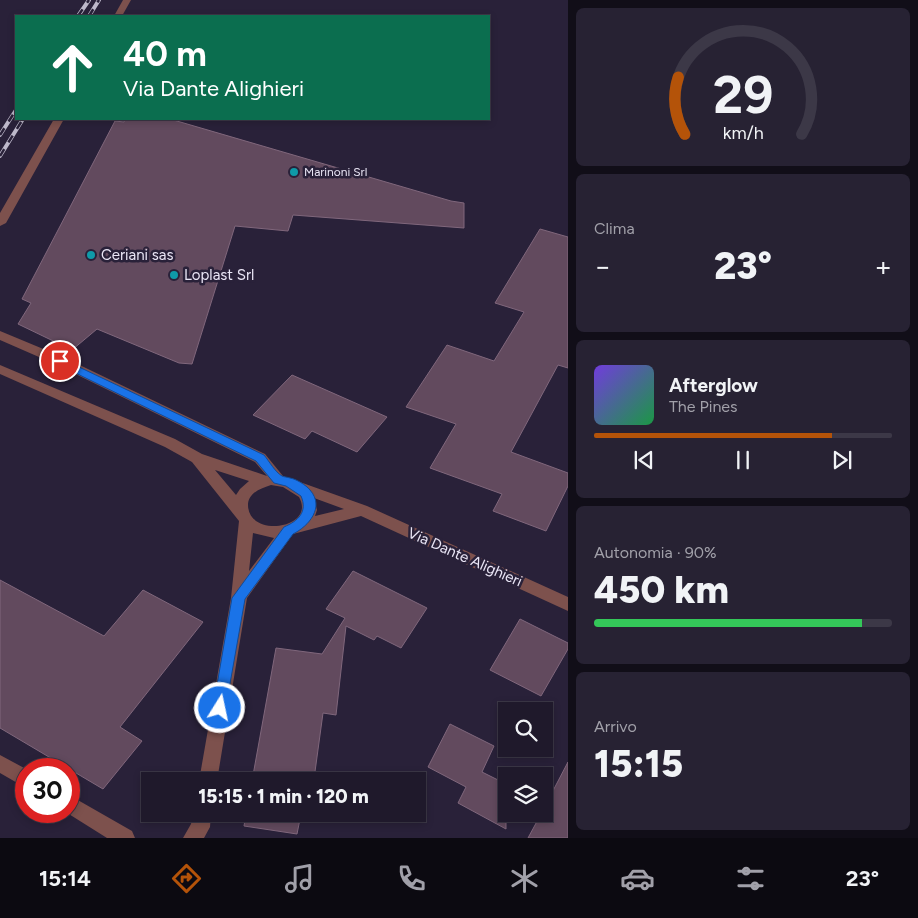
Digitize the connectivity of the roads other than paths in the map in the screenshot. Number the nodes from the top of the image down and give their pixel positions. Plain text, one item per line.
1 (127, 0) edge
2 (119, 15) edge
3 (58, 120) edge
4 (0, 223) edge
5 (0, 335) edge
6 (0, 368) edge
7 (197, 458) junction
8 (271, 480) junction
9 (298, 486) junction
10 (362, 510) junction
11 (243, 516) junction
12 (294, 528) junction
13 (239, 598) junction
14 (568, 604) edge
15 (0, 763) edge
16 (15, 772) edge
17 (210, 772) edge
18 (80, 811) edge
19 (201, 822) edge
20 (125, 838) edge
21 (194, 838) edge

1 - 2 street
3 - 4 street
5 - 8 street
6 - 7 street, Via Dante Alighieri
7 - 8 street, Via Dante Alighieri
7 - 11 street, Via Dante Alighieri
8 - 9 street, Via Dante Alighieri
8 - 11 street
9 - 10 street, Via Dante Alighieri
9 - 12 street
10 - 12 street, Via Dante Alighieri
10 - 14 street, Via Dante Alighieri
11 - 12 street, Via Dante Alighieri
11 - 13 street
12 - 13 street
13 - 17 street
15 - 16 street
18 - 20 street
19 - 21 street

